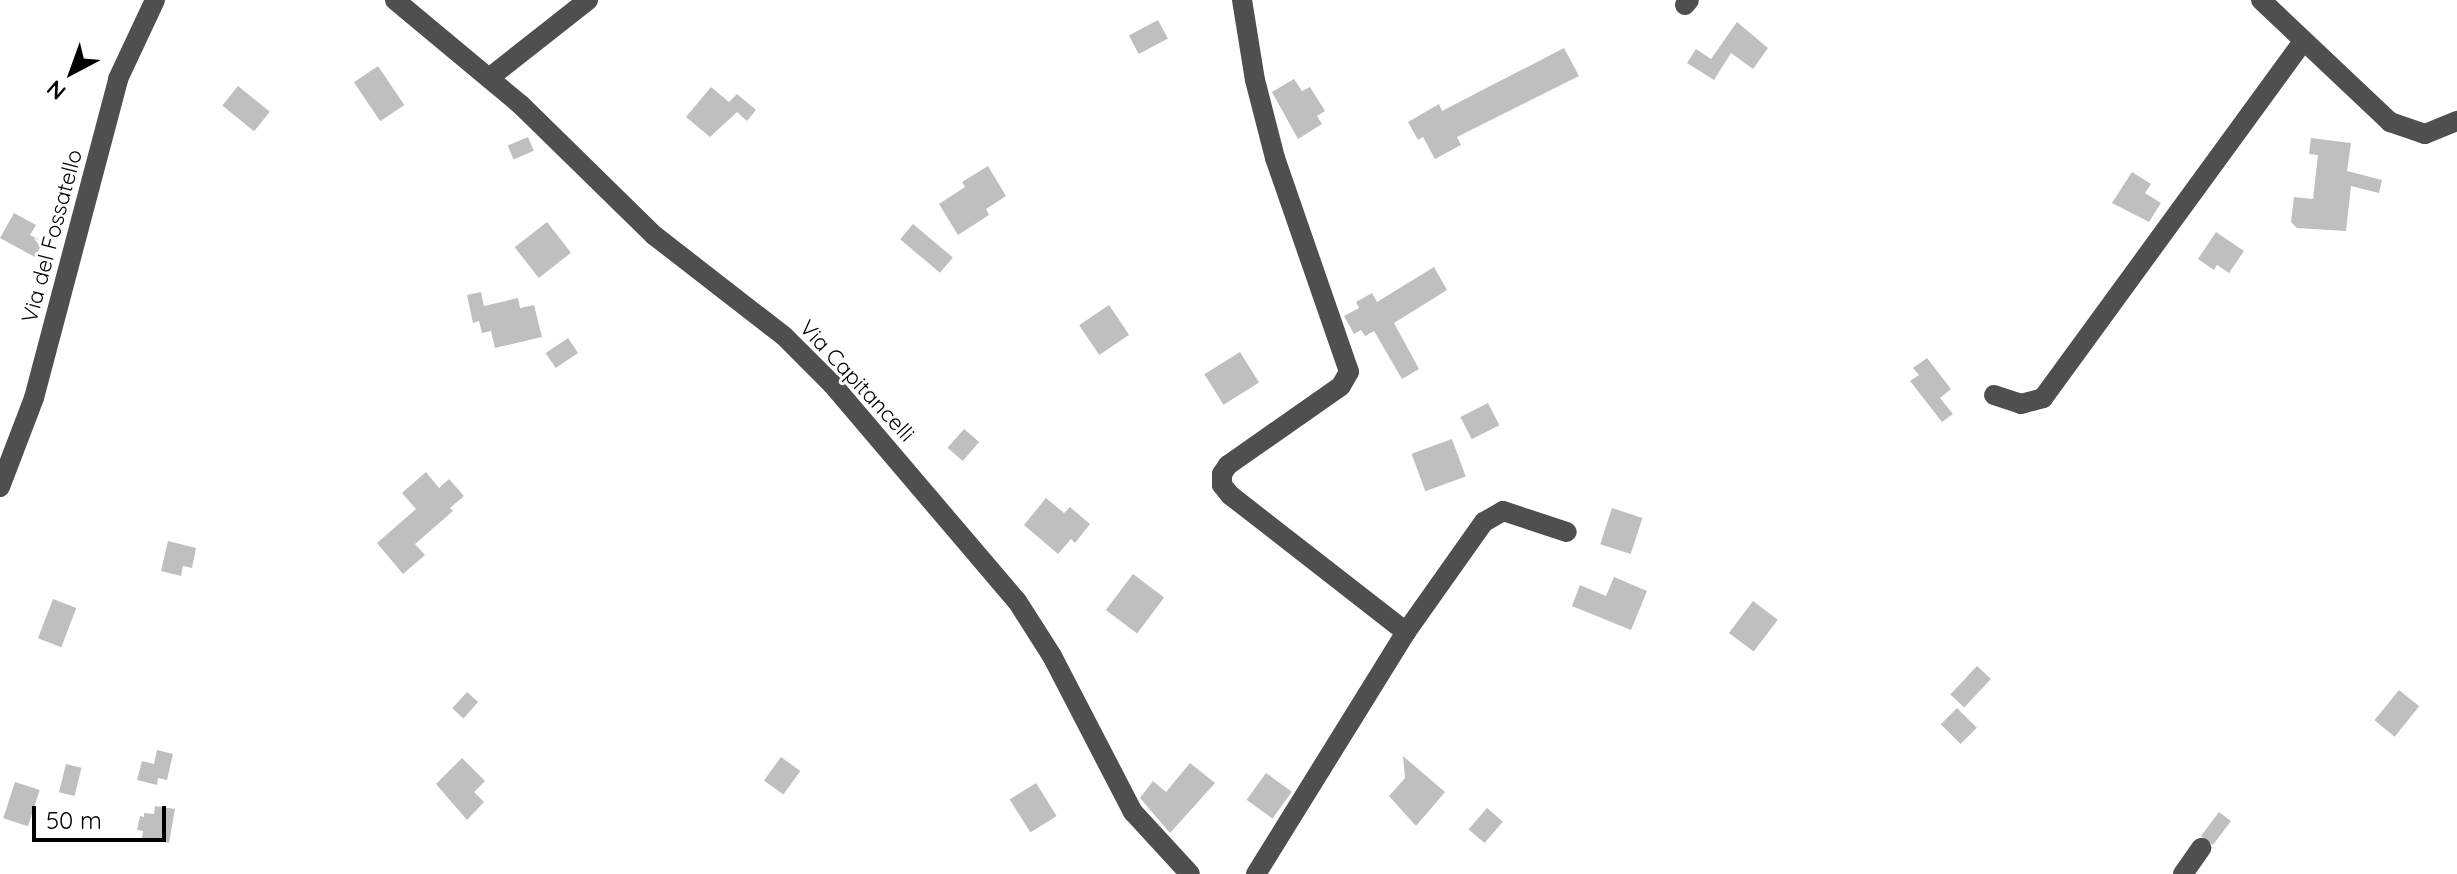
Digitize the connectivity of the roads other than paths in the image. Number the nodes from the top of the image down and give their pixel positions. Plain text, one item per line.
1 (155, 0) edge
2 (395, 0) edge
3 (588, 0) edge
4 (1242, 0) edge
5 (2261, 0) edge
6 (2303, 41) junction
7 (489, 78) junction
8 (2457, 121) edge
9 (1994, 395) dead end
10 (0, 487) edge
11 (1567, 532) dead end
12 (1406, 632) junction
13 (2201, 848) dead end
14 (1190, 874) edge
15 (1256, 874) edge
16 (2183, 874) edge

1 - 10 street, Via del Fossatello
2 - 7 street, Via Capitancelli
3 - 7 street
4 - 12 street
5 - 6 street
6 - 8 street
6 - 9 street
7 - 14 street, Via Capitancelli
11 - 12 street
12 - 15 street
13 - 16 street

